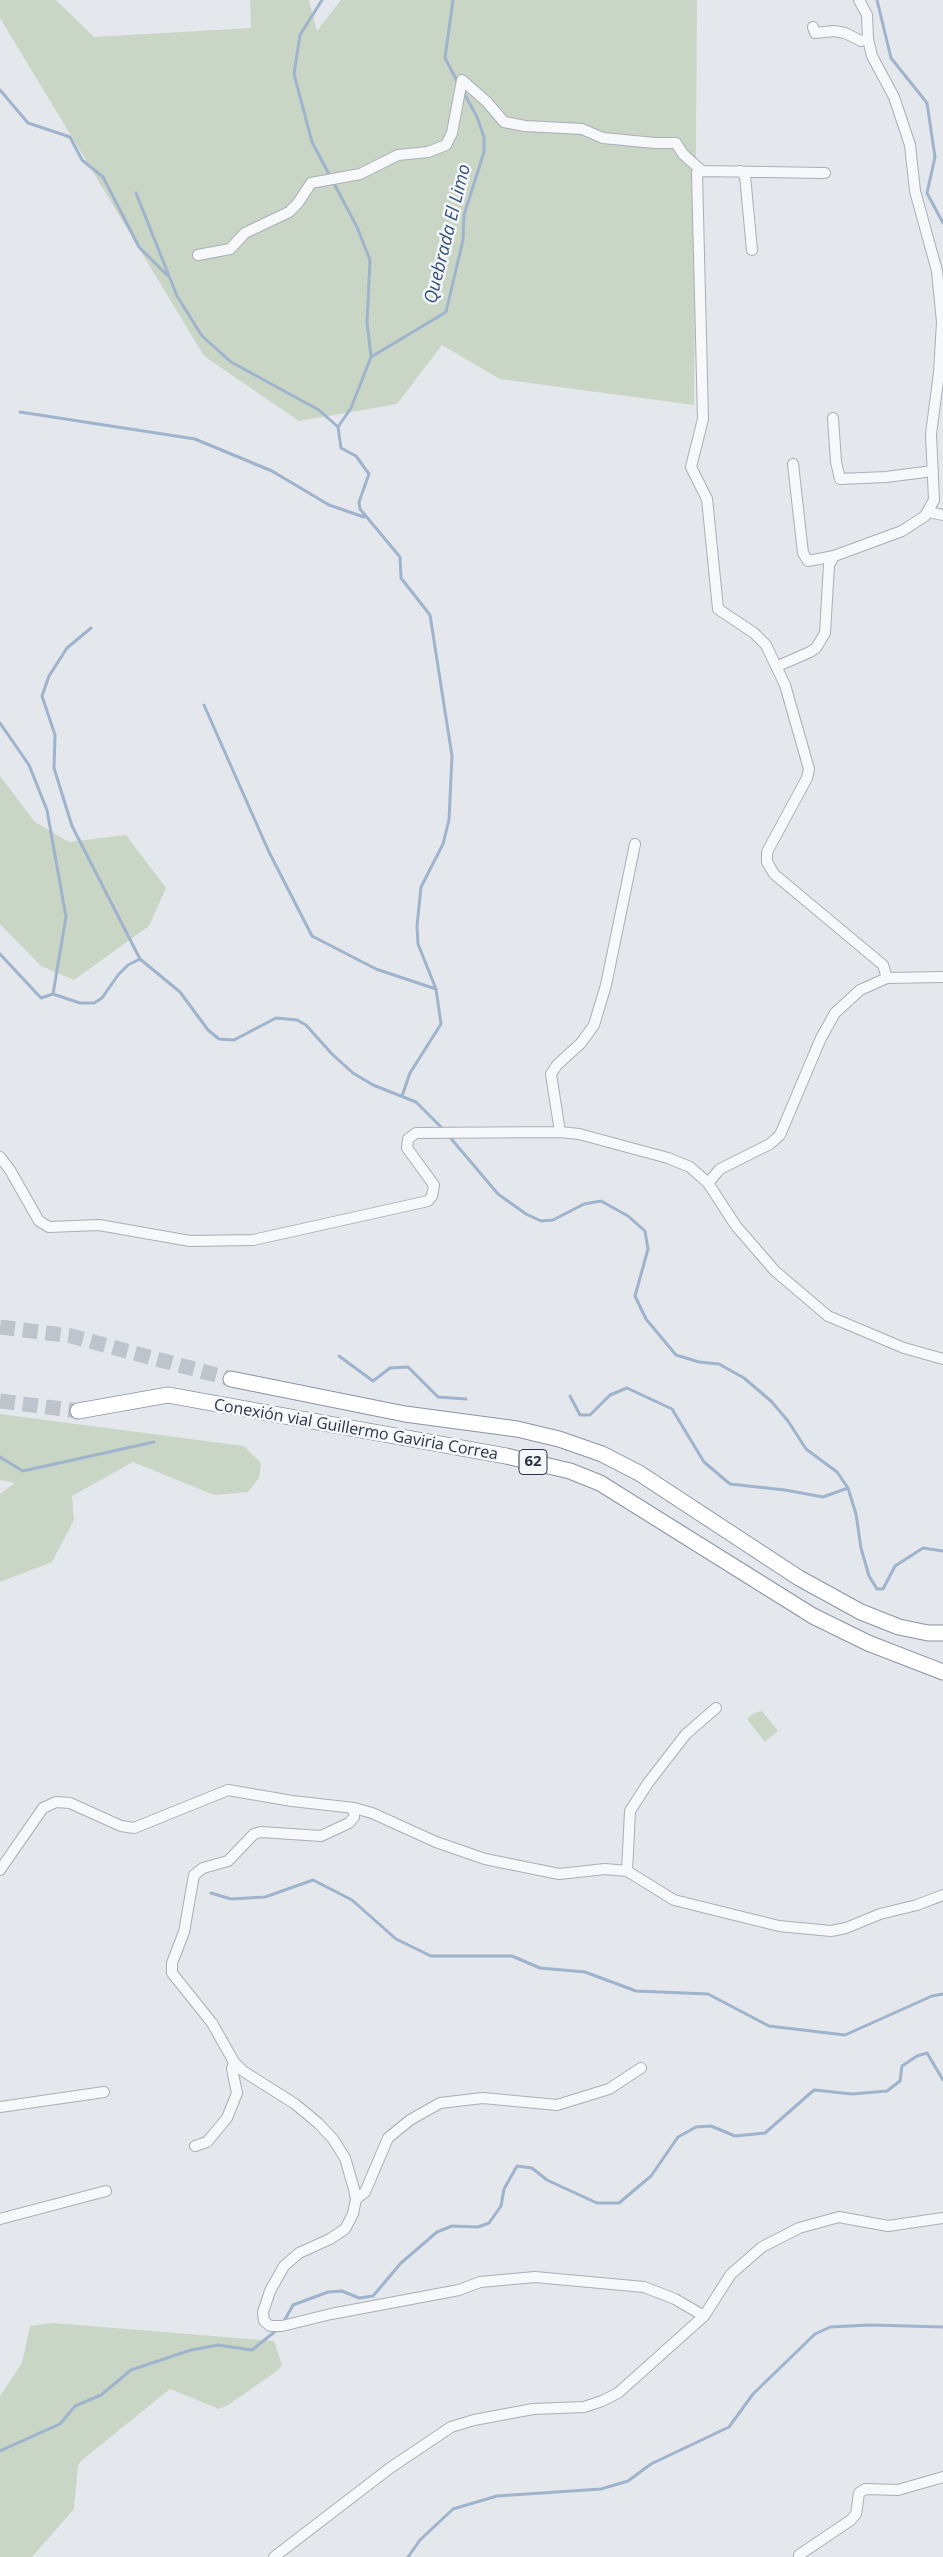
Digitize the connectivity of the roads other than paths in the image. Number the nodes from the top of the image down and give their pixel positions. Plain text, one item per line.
1 (859, 0) edge
2 (813, 27) dead end
3 (868, 39) junction
4 (702, 171) junction
5 (740, 171) junction
6 (825, 173) dead end
7 (752, 250) dead end
8 (198, 255) dead end
9 (833, 418) dead end
10 (793, 464) dead end
11 (933, 471) junction
12 (929, 512) junction
13 (943, 516) edge
14 (834, 556) junction
15 (778, 666) junction
16 (635, 844) dead end
17 (943, 977) edge
18 (887, 978) junction
19 (560, 1132) junction
20 (0, 1157) edge
21 (708, 1183) junction
22 (943, 1359) edge
23 (231, 1379) tunnel mouth
24 (78, 1411) tunnel mouth
25 (943, 1632) edge
26 (943, 1672) edge
27 (716, 1708) dead end
28 (354, 1808) junction
29 (0, 1870) edge
30 (627, 1871) junction
31 (943, 1895) edge
32 (234, 2062) junction
33 (641, 2068) dead end
34 (104, 2092) dead end
35 (0, 2107) edge
36 (195, 2146) dead end
37 (106, 2191) dead end
38 (356, 2199) junction
39 (943, 2218) edge
40 (0, 2219) edge
41 (704, 2316) junction
42 (943, 2477) edge
43 (799, 2555) dead end
44 (274, 2557) edge

1 - 3 street
2 - 3 street
3 - 11 street
4 - 5 street
4 - 8 street
4 - 15 street
5 - 6 street
5 - 7 street
9 - 11 street
10 - 14 street
11 - 12 street
12 - 13 street
12 - 14 street
14 - 15 street
15 - 18 street
16 - 19 street
17 - 18 street
18 - 21 street
19 - 20 street
19 - 21 street
21 - 22 street
23 - 25 highway, Conexión vial Guillermo Gaviria Correa / 62
24 - 26 highway, Conexión vial Guillermo Gaviria Correa / 62
27 - 30 street
28 - 29 street
28 - 30 street
28 - 32 street
30 - 31 street
32 - 36 street
32 - 38 street
33 - 38 street
34 - 35 street
37 - 40 street
38 - 41 street
39 - 41 street
41 - 44 street
42 - 43 street

